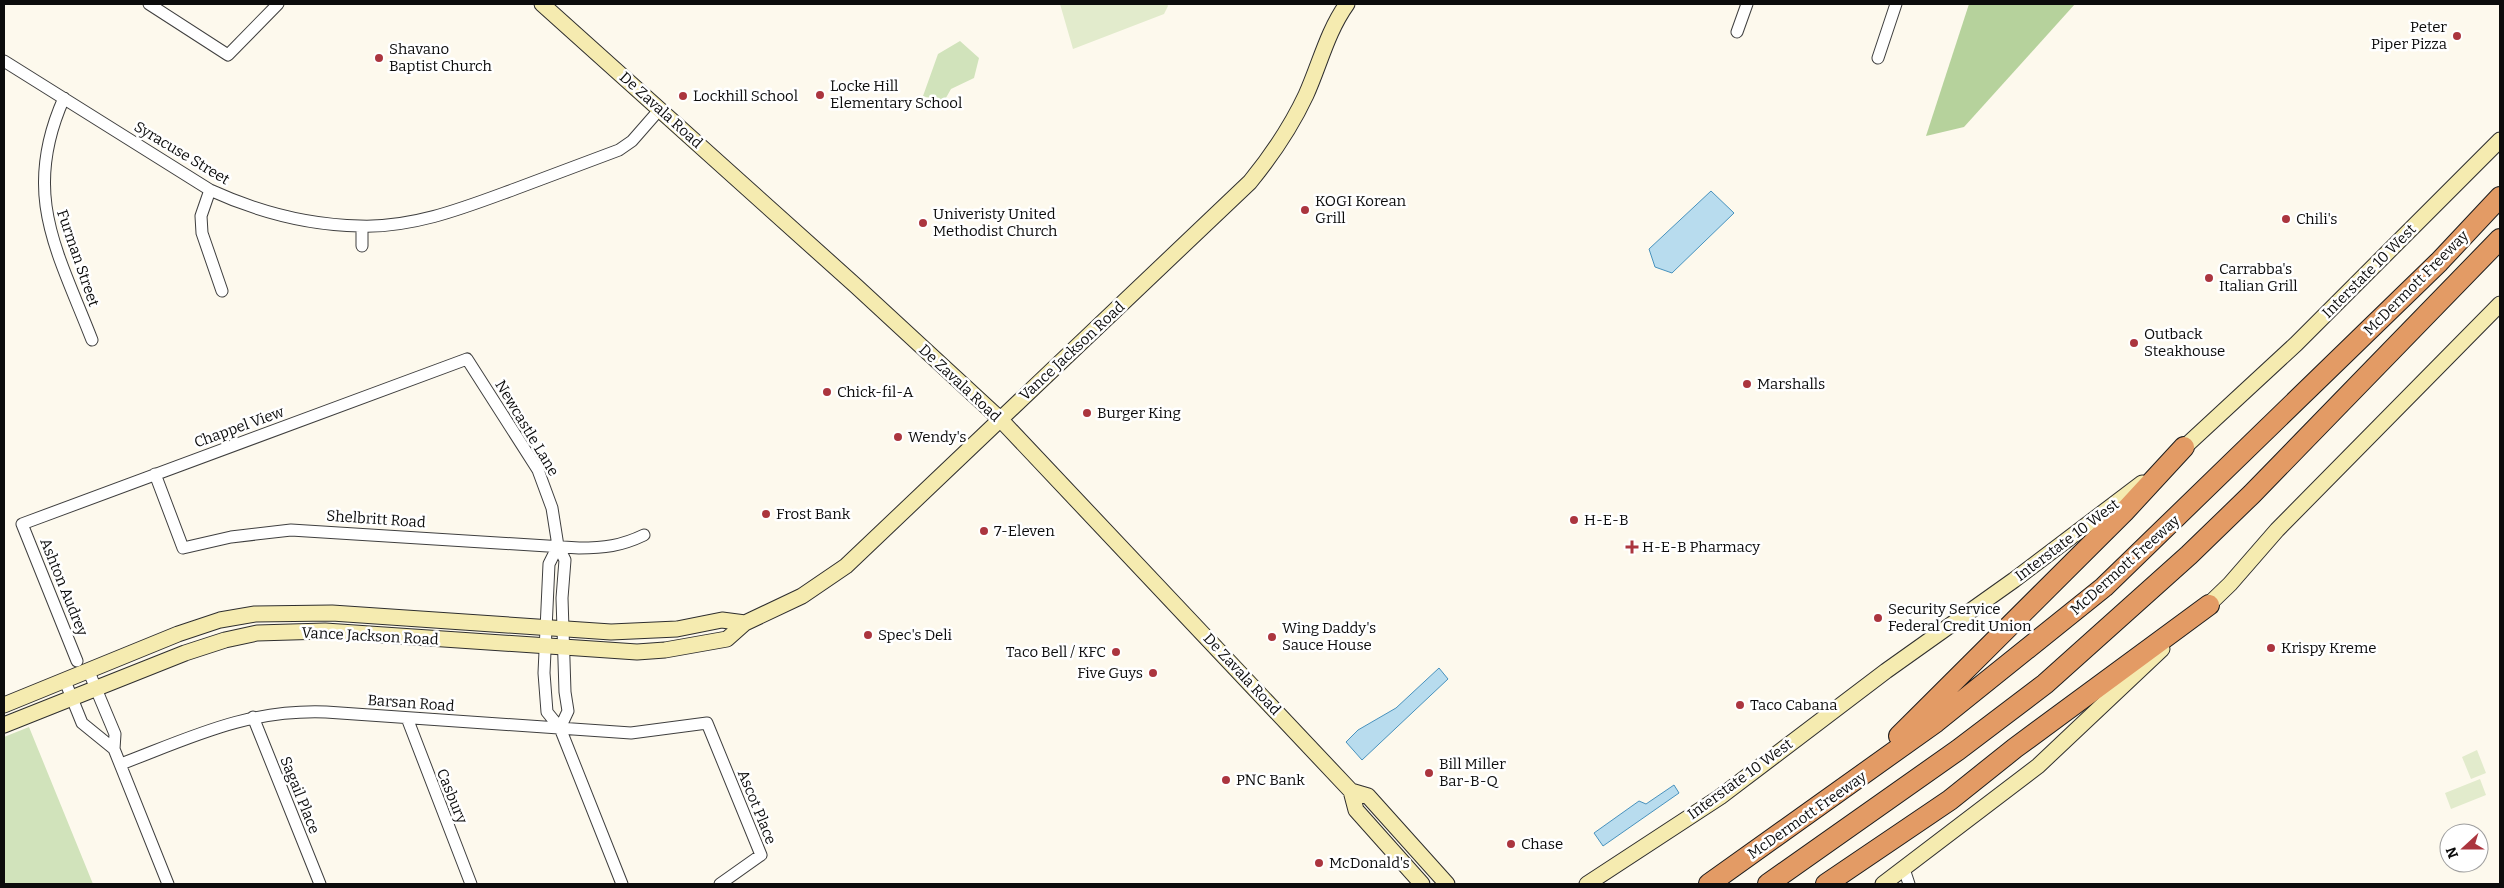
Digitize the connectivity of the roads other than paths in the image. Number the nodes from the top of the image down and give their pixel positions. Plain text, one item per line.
1 (149, 4) edge
2 (278, 4) edge
3 (542, 4) edge
4 (1333, 4) edge
5 (1347, 4) edge
6 (1747, 4) edge
7 (1896, 4) edge
8 (1334, 22) junction
9 (1737, 32) dead end
10 (1878, 58) dead end
11 (4, 61) edge
12 (64, 98) junction
13 (660, 109) junction
14 (2500, 140) edge
15 (210, 190) junction
16 (2500, 198) edge
17 (362, 227) junction
18 (2500, 239) edge
19 (362, 246) dead end
20 (222, 291) dead end
21 (2500, 304) edge
22 (92, 340) dead end
23 (467, 359) joint
24 (1000, 419) junction
25 (2184, 448) junction
26 (155, 474) junction
27 (22, 524) joint
28 (644, 535) dead end
29 (558, 546) junction
30 (548, 581) junction
31 (564, 582) junction
32 (2209, 604) junction
33 (745, 623) junction
34 (545, 627) junction
35 (564, 628) junction
36 (544, 647) junction
37 (564, 648) junction
38 (77, 661) dead end
39 (90, 672) junction
40 (65, 681) junction
41 (96, 689) junction
42 (565, 692) junction
43 (546, 694) junction
44 (72, 699) junction
45 (4, 705) edge
46 (253, 717) junction
47 (407, 718) junction
48 (109, 719) junction
49 (707, 723) joint
50 (4, 725) edge
51 (560, 728) junction
52 (92, 731) junction
53 (114, 749) junction
54 (121, 764) junction
55 (1350, 791) junction
56 (1836, 796) junction
57 (1904, 869) junction
58 (1887, 883) edge
59 (168, 884) edge
60 (320, 884) edge
61 (471, 884) edge
62 (622, 884) edge
63 (720, 884) edge
64 (1422, 884) edge
65 (1447, 884) edge
66 (1587, 884) edge
67 (1709, 884) edge
68 (1768, 884) edge
69 (1826, 884) edge
70 (1909, 884) edge

1 - 2 street
3 - 13 main road, De Zavala Road
4 - 8 main road, Vance Jackson Road
5 - 8 main road, Vance Jackson Road
6 - 9 street
7 - 10 street
8 - 24 main road, Vance Jackson Road
11 - 12 street, Syracuse Street
12 - 15 street, Syracuse Street
12 - 22 street, Furman Street
13 - 17 street, Syracuse Street
13 - 24 main road, De Zavala Road
14 - 25 main road, Interstate 10 West
15 - 17 street, Syracuse Street
15 - 20 street
16 - 56 highway, McDermott Freeway
17 - 19 street
18 - 68 highway, McDermott Freeway
21 - 32 main road
23 - 26 street, Chappel View
23 - 29 street, Newcastle Lane
24 - 33 main road, Vance Jackson Road
24 - 55 main road, De Zavala Road
25 - 56 highway
25 - 66 main road, Interstate 10 West
26 - 27 street, Chappel View
26 - 29 street, Shelbritt Road
27 - 38 street, Ashton Audrey
28 - 29 street, Shelbritt Road
29 - 30 street
29 - 31 street, Newcastle Lane
30 - 31 street
30 - 34 street
31 - 35 street, Newcastle Lane
32 - 57 main road
32 - 69 highway
33 - 35 main road, Vance Jackson Road
33 - 37 main road, Vance Jackson Road
34 - 35 main road, Vance Jackson Road
34 - 36 street
34 - 39 main road, Vance Jackson Road
35 - 37 street, Newcastle Lane
36 - 37 main road, Vance Jackson Road
36 - 41 main road, Vance Jackson Road
36 - 43 street
37 - 42 street, Newcastle Lane
39 - 40 main road, Vance Jackson Road
39 - 41 street
40 - 44 street
40 - 45 main road, Vance Jackson Road
41 - 44 main road, Vance Jackson Road
41 - 48 street
42 - 43 street
42 - 51 street, Newcastle Lane
43 - 51 street
44 - 50 main road, Vance Jackson Road
44 - 52 street
46 - 47 street, Barsan Road
46 - 54 street, Barsan Road
46 - 60 street, Sagail Place
47 - 51 street, Barsan Road
47 - 61 street, Casbury
48 - 52 street
48 - 53 street
49 - 51 street, Barsan Road
49 - 63 street, Ascot Place
51 - 62 street
52 - 53 street
53 - 54 street
54 - 59 street
55 - 64 main road, De Zavala Road
55 - 65 main road, De Zavala Road
56 - 67 highway, McDermott Freeway
57 - 58 main road
57 - 70 street

